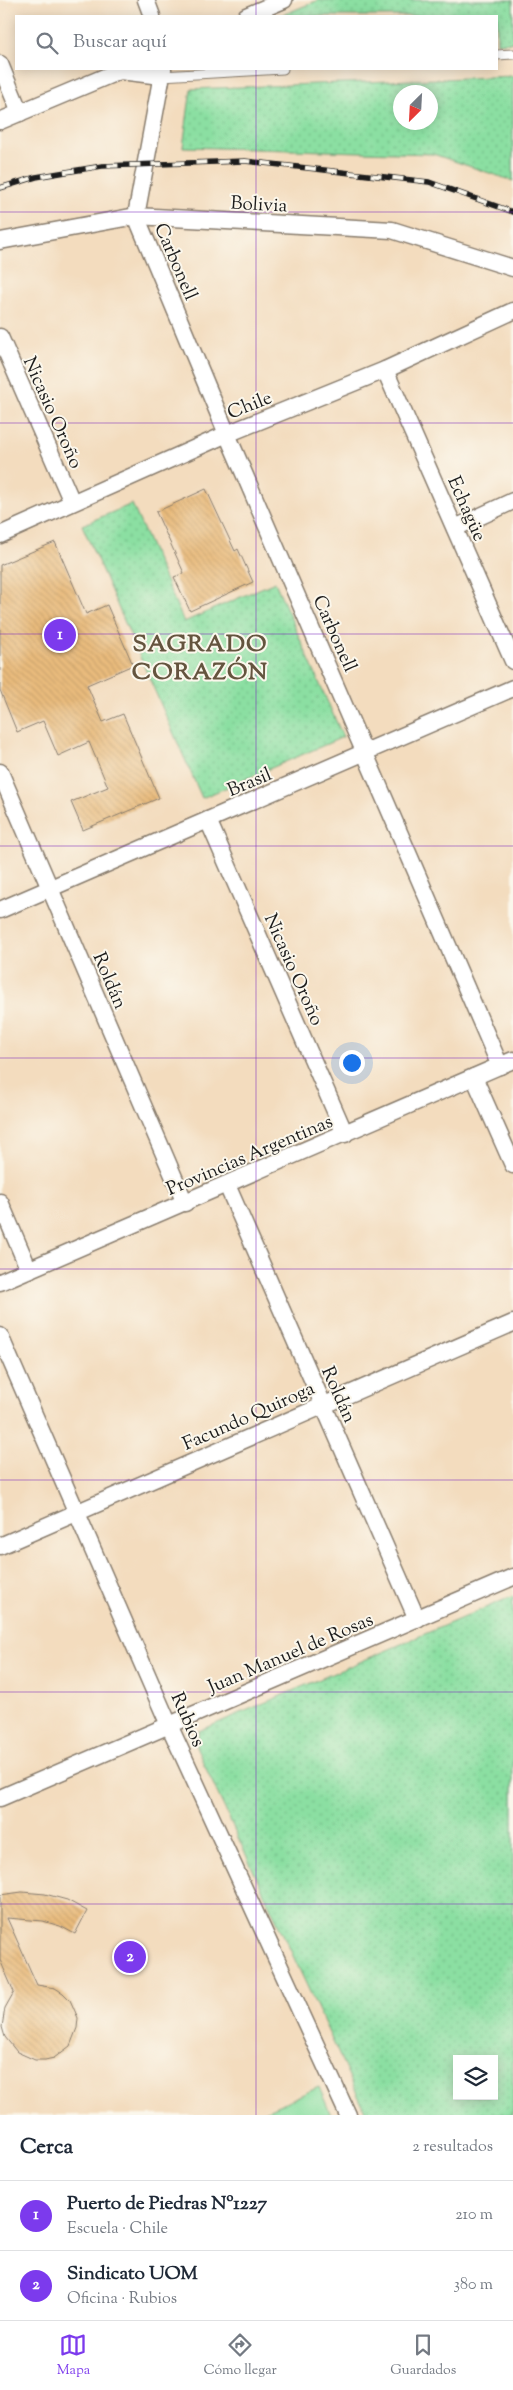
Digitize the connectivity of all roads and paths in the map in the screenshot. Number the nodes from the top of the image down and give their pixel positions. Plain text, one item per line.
1 (146, 0) edge
2 (284, 0) edge
3 (152, 15) edge
4 (248, 15) edge
5 (513, 54) edge
6 (498, 55) edge
7 (0, 64) edge
8 (122, 70) edge
9 (253, 70) edge
10 (162, 73) edge
11 (20, 113) junction
12 (0, 122) edge
13 (136, 216) junction
14 (0, 241) edge
15 (513, 268) edge
16 (513, 311) edge
17 (0, 337) edge
18 (385, 370) junction
19 (227, 434) junction
20 (513, 501) edge
21 (72, 502) junction
22 (455, 528) junction
23 (0, 535) edge
24 (513, 661) edge
25 (513, 688) edge
26 (366, 752) junction
27 (0, 772) edge
28 (208, 820) junction
29 (50, 889) junction
30 (0, 910) edge
31 (506, 1063) edge
32 (474, 1077) junction
33 (345, 1134) junction
34 (513, 1165) edge
35 (227, 1185) junction
36 (0, 1202) edge
37 (185, 1203) junction
38 (28, 1270) junction
39 (0, 1282) edge
40 (513, 1323) edge
41 (0, 1336) edge
42 (323, 1404) junction
43 (77, 1512) junction
44 (0, 1546) edge
45 (513, 1577) edge
46 (417, 1619) junction
47 (169, 1725) junction
48 (0, 1798) edge
49 (348, 2115) edge

1 - 3 street
2 - 4 street
5 - 6 lane
7 - 11 street
8 - 10 street
8 - 11 street
9 - 10 lane
10 - 13 street
11 - 12 street
13 - 14 street, Bolivia
13 - 15 street, Bolivia
13 - 19 street, Carbonell
16 - 18 street, Chile
17 - 21 street, Nicasio Oroño
18 - 19 street, Chile
18 - 22 street, Echagüe
19 - 21 street, Chile
19 - 26 street, Carbonell
20 - 22 street
21 - 23 street, Chile
22 - 24 street, Echagüe
25 - 26 street, Brasil
26 - 28 street, Brasil
26 - 31 street, Carbonell
27 - 29 street, Roldán
28 - 29 street, Brasil
28 - 33 street, Nicasio Oroño
29 - 30 street, Brasil
29 - 37 street, Roldán
31 - 32 street, Provincias Argentinas
32 - 33 street, Provincias Argentinas
32 - 34 street
33 - 35 street, Provincias Argentinas
35 - 37 street, Provincias Argentinas
35 - 42 street, Roldán
36 - 38 street
37 - 38 street, Provincias Argentinas
38 - 39 street, Provincias Argentinas
40 - 42 street, Facundo Quiroga
41 - 43 street, Rubios
42 - 43 street, Facundo Quiroga
42 - 46 street, Roldán
43 - 44 street, Facundo Quiroga
43 - 47 street, Rubios
45 - 46 street, Juan Manuel de Rosas
46 - 47 street, Juan Manuel de Rosas
47 - 48 street, Juan Manuel de Rosas
47 - 49 street, Rubios

